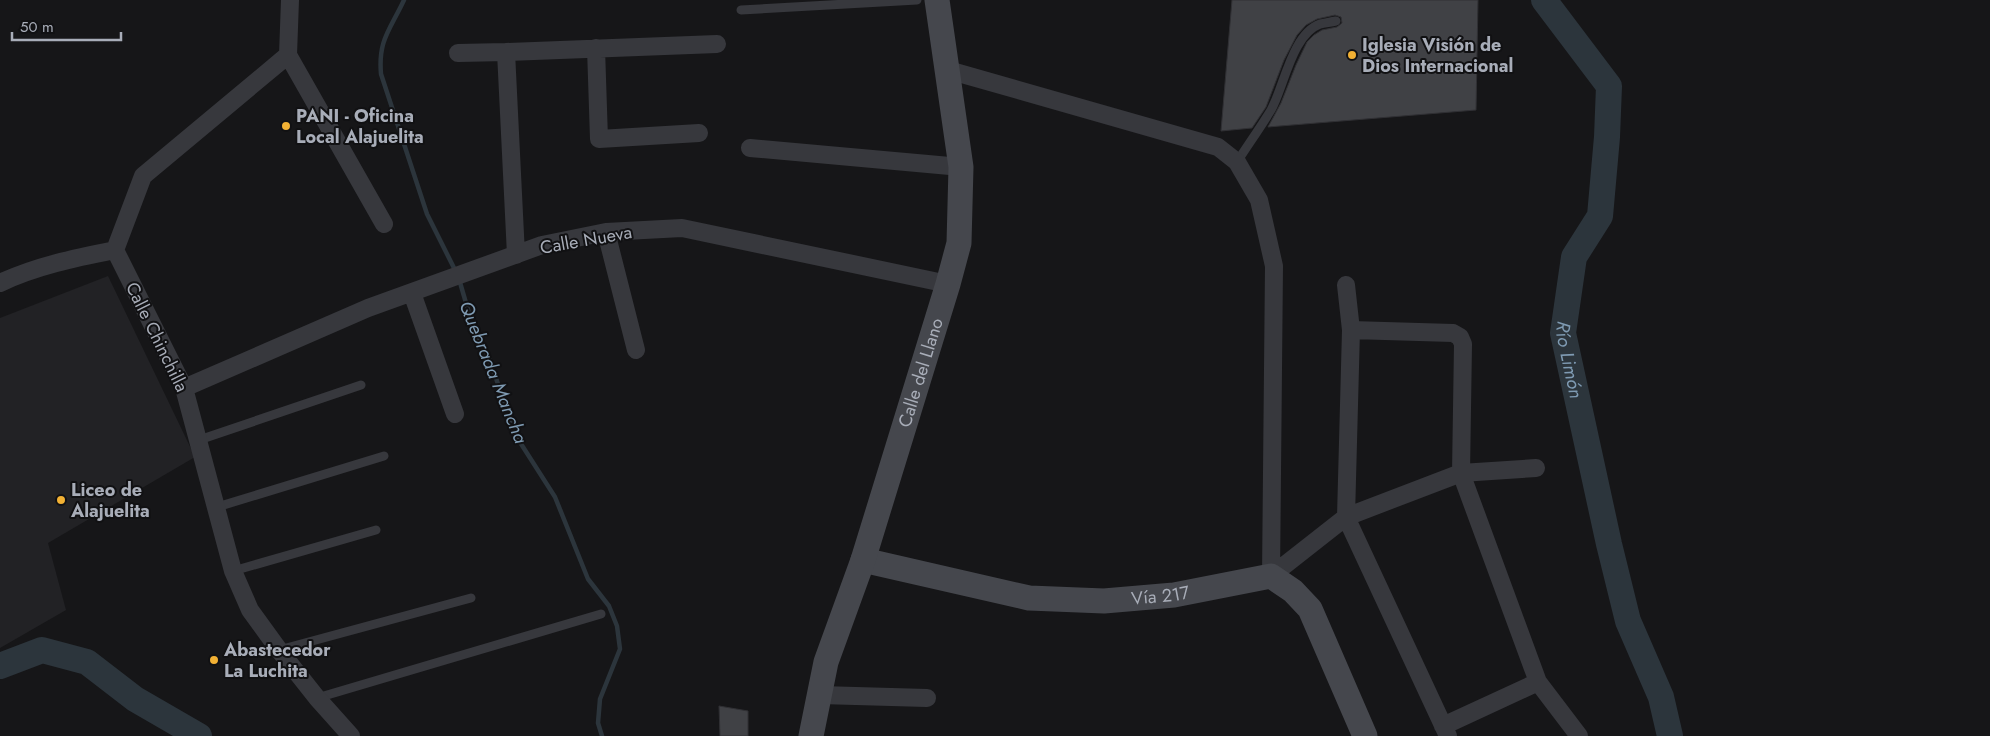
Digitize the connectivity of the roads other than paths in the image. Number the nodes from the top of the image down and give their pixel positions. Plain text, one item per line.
1 (290, 0) edge
2 (917, 0) edge
3 (938, 0) edge
4 (741, 10) dead end
5 (1336, 21) dead end
6 (717, 44) dead end
7 (596, 48) junction
8 (506, 52) junction
9 (458, 53) dead end
10 (288, 55) junction
11 (948, 70) junction
12 (699, 133) dead end
13 (750, 148) dead end
14 (1236, 162) junction
15 (961, 166) junction
16 (384, 224) dead end
17 (606, 232) junction
18 (115, 250) junction
19 (516, 255) junction
20 (0, 283) edge
21 (948, 284) junction
22 (1346, 285) dead end
23 (412, 293) junction
24 (1351, 330) junction
25 (636, 350) dead end
26 (361, 385) dead end
27 (184, 388) junction
28 (455, 414) dead end
29 (199, 440) junction
30 (384, 456) dead end
31 (1536, 468) dead end
32 (1461, 473) junction
33 (217, 507) junction
34 (1346, 517) junction
35 (376, 530) dead end
36 (862, 560) junction
37 (233, 571) junction
38 (1271, 576) junction
39 (471, 598) dead end
40 (601, 614) dead end
41 (279, 650) junction
42 (1538, 682) junction
43 (820, 695) junction
44 (317, 698) junction
45 (927, 698) dead end
46 (1445, 731) edge
47 (351, 736) edge
48 (811, 736) edge
49 (1366, 736) edge
50 (1579, 736) edge

1 - 10 street
2 - 4 lane
3 - 11 main road, Calle del Llano
5 - 14 lane
6 - 7 street
7 - 8 street
7 - 12 street
8 - 9 street
8 - 19 street
10 - 16 street
10 - 18 street
11 - 14 street
11 - 15 main road, Calle del Llano
13 - 15 street
14 - 38 street
15 - 21 main road, Calle del Llano
17 - 19 street, Calle Nueva
17 - 21 street, Calle Nueva
17 - 25 street
18 - 20 street
18 - 27 street, Calle Chinchilla
19 - 23 street, Calle Nueva
21 - 36 main road, Calle del Llano
22 - 24 street
23 - 27 street, Calle Nueva
23 - 28 street
24 - 32 street
24 - 34 street
26 - 29 lane
27 - 29 street, Calle Chinchilla
29 - 33 street, Calle Chinchilla
30 - 33 lane
31 - 32 street
32 - 34 street
32 - 42 street
33 - 37 street, Calle Chinchilla
34 - 38 street
34 - 46 street
35 - 37 lane
36 - 38 main road, Vía 217
36 - 43 main road, Calle del Llano
37 - 41 street, Calle Chinchilla
38 - 49 main road
39 - 41 lane
40 - 44 lane
41 - 44 street, Calle Chinchilla
42 - 46 street
42 - 50 street
43 - 45 street
43 - 48 main road, Calle del Llano
44 - 47 street, Calle Chinchilla

